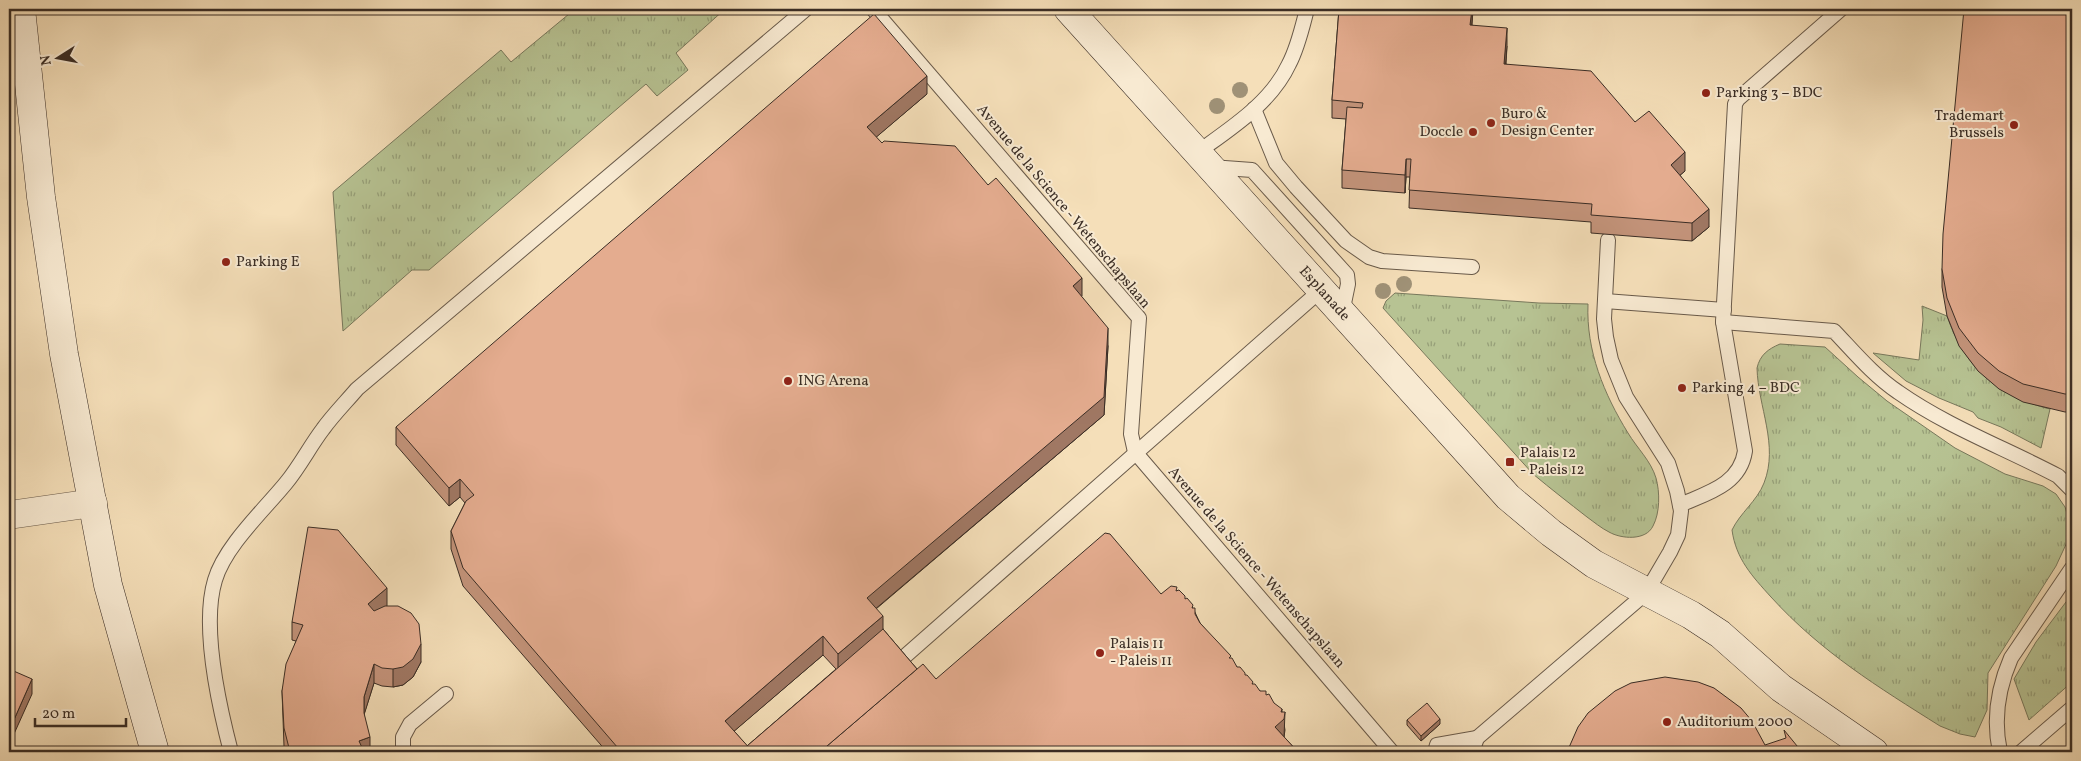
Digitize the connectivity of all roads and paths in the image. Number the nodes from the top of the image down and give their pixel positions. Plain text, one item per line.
1 (21, 9) edge
2 (806, 9) edge
3 (873, 9) edge
4 (1068, 9) edge
5 (1307, 9) edge
6 (1840, 9) edge
7 (1254, 109) junction
8 (1204, 160) junction
9 (1608, 240) edge
10 (1472, 267) dead end
11 (1321, 290) junction
12 (1604, 301) junction
13 (1342, 313) junction
14 (1724, 316) junction
15 (1135, 452) junction
16 (2072, 490) edge
17 (93, 503) junction
18 (1680, 505) junction
19 (9, 515) edge
20 (2072, 568) edge
21 (1646, 593) junction
22 (903, 658) edge
23 (446, 694) dead end
24 (2072, 708) edge
25 (1477, 738) junction
26 (155, 752) edge
27 (230, 752) edge
28 (403, 752) edge
29 (1392, 752) edge
30 (1435, 752) edge
31 (1472, 752) edge
32 (1874, 752) edge
33 (2000, 752) edge
34 (2021, 752) edge

1 - 17 street
2 - 27 lane
3 - 15 lane, Avenue de la Science - Wetenschapslaan
4 - 8 street, Esplanade
5 - 7 lane
6 - 14 lane
7 - 8 lane
7 - 10 lane
8 - 11 street, Esplanade
8 - 13 lane
9 - 12 lane
11 - 13 street, Esplanade
11 - 15 lane
12 - 14 lane
12 - 18 lane
13 - 21 street, Esplanade
14 - 16 lane
14 - 18 lane
15 - 22 lane
15 - 29 lane, Avenue de la Science - Wetenschapslaan
17 - 19 street
17 - 26 street
18 - 21 lane
20 - 33 lane
21 - 25 lane
21 - 32 street, Esplanade
23 - 28 lane
24 - 34 lane
25 - 30 lane
25 - 31 lane

